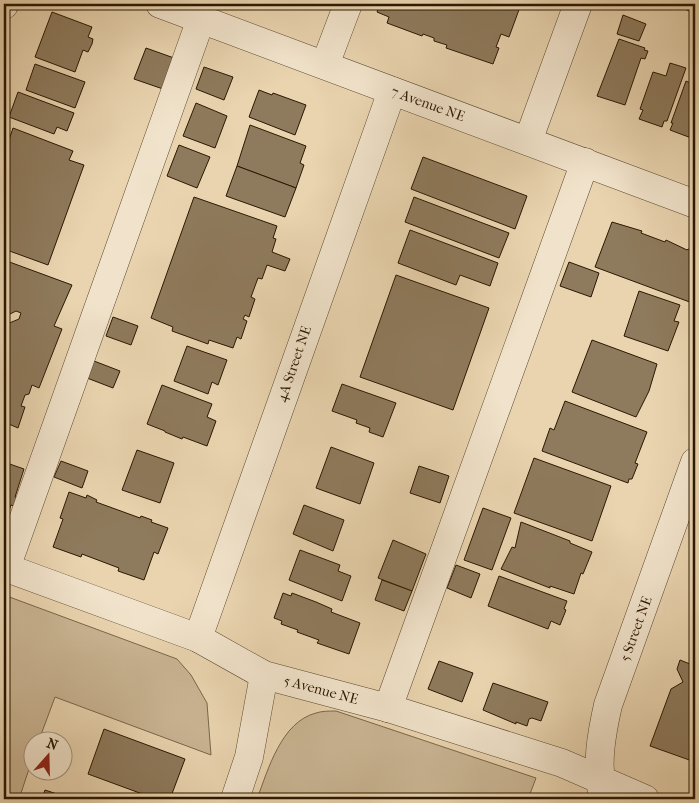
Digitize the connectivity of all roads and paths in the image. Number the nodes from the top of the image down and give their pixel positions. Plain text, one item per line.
1 (160, 4) edge
2 (348, 4) edge
3 (578, 4) edge
4 (201, 19) junction
5 (324, 65) junction
6 (392, 91) junction
7 (528, 141) junction
8 (585, 162) junction
9 (695, 204) edge
10 (695, 462) edge
11 (5, 567) edge
12 (198, 638) junction
13 (264, 675) junction
14 (388, 708) junction
15 (602, 789) edge
16 (235, 799) edge
17 (645, 799) edge

1 - 4 street, 7 Avenue NE
2 - 5 street
3 - 7 street
4 - 5 street, 7 Avenue NE
4 - 11 street
5 - 6 street, 7 Avenue NE
6 - 7 street, 7 Avenue NE
6 - 12 street, 4A Street NE
7 - 8 street, 7 Avenue NE
8 - 9 street, 7 Avenue NE
8 - 14 street
10 - 15 street, 5 Street NE
11 - 12 street, 5 Avenue NE
12 - 13 street, 5 Avenue NE
13 - 14 street, 5 Avenue NE
13 - 16 street
14 - 15 street, 5 Avenue NE
15 - 17 street, 5 Avenue NE

